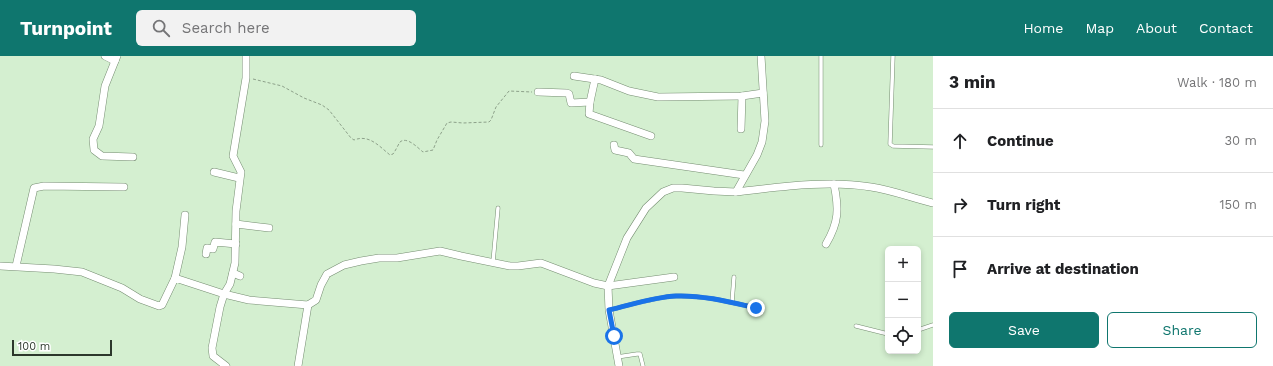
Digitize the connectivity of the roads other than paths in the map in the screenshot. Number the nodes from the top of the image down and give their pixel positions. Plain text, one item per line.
1 (105, 56) edge
2 (246, 56) edge
3 (761, 56) edge
4 (821, 56) edge
5 (893, 56) edge
6 (116, 59) edge
7 (574, 76) dead end
8 (595, 79) junction
9 (538, 92) road end
10 (763, 93) junction
11 (742, 96) junction
12 (590, 102) junction
13 (741, 129) dead end
14 (651, 136) dead end
15 (614, 145) dead end
16 (821, 145) dead end
17 (933, 147) edge
18 (133, 157) dead end
19 (214, 172) dead end
20 (743, 177) junction
21 (240, 178) junction
22 (834, 184) junction
23 (124, 187) dead end
24 (736, 190) junction
25 (933, 203) edge
26 (498, 208) dead end
27 (185, 215) dead end
28 (236, 224) junction
29 (269, 228) dead end
30 (236, 244) junction
31 (826, 244) dead end
32 (206, 254) dead end
33 (493, 263) junction
34 (0, 266) edge
35 (16, 266) junction
36 (233, 273) junction
37 (240, 276) dead end
38 (674, 277) dead end
39 (734, 277) dead end
40 (175, 278) junction
41 (608, 286) junction
42 (224, 294) junction
43 (732, 302) junction
44 (308, 305) junction
45 (756, 308) dead end
46 (609, 310) junction
47 (933, 325) edge
48 (856, 326) dead end
49 (921, 329) edge
50 (885, 333) edge
51 (617, 357) junction
52 (226, 366) edge
53 (298, 366) edge
54 (620, 366) edge
55 (643, 366) edge

1 - 6 street
2 - 21 street
3 - 10 street
4 - 16 lane
5 - 17 lane
6 - 18 street
7 - 8 street
8 - 11 street
8 - 12 street
9 - 12 street
10 - 11 street
10 - 20 street
11 - 13 street
12 - 14 street
15 - 20 street
19 - 21 street
20 - 24 street
21 - 28 street
22 - 24 street
22 - 25 street
22 - 31 street
23 - 35 street
24 - 41 street
26 - 33 lane
27 - 40 street
28 - 29 street
28 - 30 street
30 - 32 street
30 - 36 street
33 - 41 street
33 - 44 street
34 - 35 street
35 - 40 street
36 - 37 street
36 - 42 street
38 - 41 street
39 - 43 lane
40 - 42 street
41 - 46 street
42 - 44 street
42 - 52 street
43 - 45 lane
43 - 46 lane
44 - 53 street
46 - 51 street
47 - 49 lane
48 - 50 lane
51 - 54 street
51 - 55 lane

